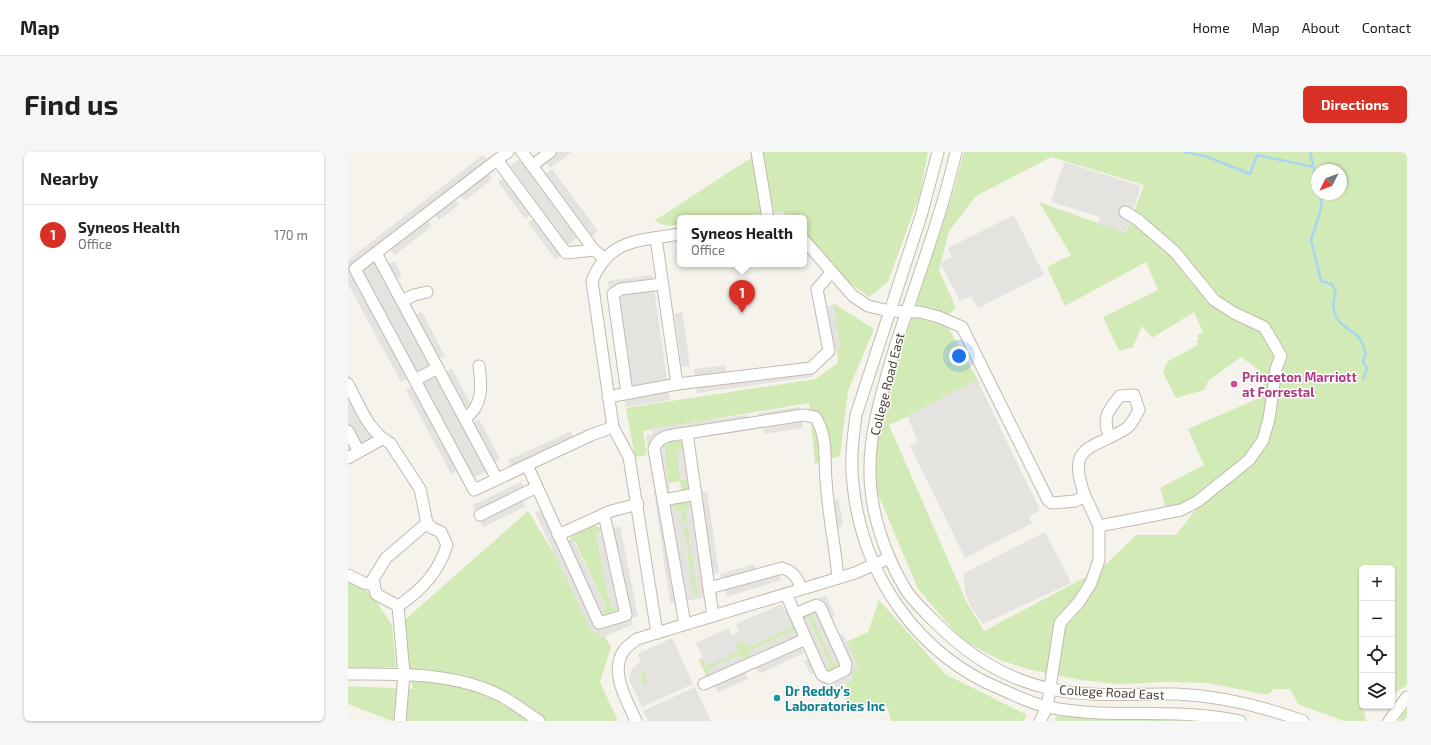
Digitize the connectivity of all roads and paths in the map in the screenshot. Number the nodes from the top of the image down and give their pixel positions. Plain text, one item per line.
1 (508, 152) edge
2 (522, 152) edge
3 (550, 152) edge
4 (757, 152) edge
5 (938, 152) edge
6 (956, 152) edge
7 (497, 160) junction
8 (532, 166) junction
9 (1126, 212) dead end
10 (768, 215) edge
11 (677, 234) edge
12 (656, 238) junction
13 (807, 244) edge
14 (594, 250) junction
15 (376, 252) junction
16 (604, 258) junction
17 (831, 273) junction
18 (662, 284) junction
19 (427, 292) dead end
20 (402, 301) junction
21 (889, 311) junction
22 (906, 313) junction
23 (479, 366) dead end
24 (438, 368) junction
25 (415, 380) junction
26 (348, 384) edge
27 (676, 384) junction
28 (627, 393) junction
29 (608, 397) junction
30 (465, 419) junction
31 (613, 427) junction
32 (348, 431) edge
33 (687, 433) junction
34 (1109, 436) dead end
35 (382, 439) junction
36 (359, 452) junction
37 (348, 458) edge
38 (527, 465) junction
39 (497, 479) junction
40 (537, 487) junction
41 (696, 494) junction
42 (1086, 496) junction
43 (664, 500) junction
44 (638, 504) junction
45 (604, 514) junction
46 (480, 515) dead end
47 (427, 523) junction
48 (1099, 526) junction
49 (558, 535) junction
50 (889, 558) junction
51 (873, 565) junction
52 (348, 575) edge
53 (838, 578) junction
54 (374, 585) junction
55 (709, 588) junction
56 (801, 589) junction
57 (786, 594) junction
58 (398, 606) junction
59 (795, 614) junction
60 (712, 616) junction
61 (685, 624) junction
62 (657, 633) junction
63 (806, 639) junction
64 (348, 674) edge
65 (404, 674) junction
66 (704, 684) dead end
67 (1049, 688) junction
68 (1407, 696) edge
69 (1047, 707) junction
70 (400, 721) edge
71 (539, 721) edge
72 (636, 721) edge
73 (1040, 721) edge
74 (1240, 721) edge
75 (1303, 721) edge
76 (1389, 721) edge

1 - 7 street
2 - 8 street
3 - 8 street
4 - 10 street
5 - 21 street, College Road East
6 - 22 street, College Road East
7 - 14 street
7 - 15 street
8 - 14 street
9 - 48 street
11 - 12 street
12 - 16 street
12 - 18 street
13 - 17 street
14 - 16 street
15 - 20 street
15 - 25 street
16 - 29 street
17 - 21 street
17 - 27 street
18 - 27 street
18 - 28 street
19 - 20 street
20 - 24 street
21 - 22 street
21 - 51 street, College Road East
22 - 42 street
22 - 50 street, College Road East
23 - 30 street
24 - 25 street
24 - 30 street
25 - 39 street
26 - 35 street
27 - 28 street
28 - 29 street
29 - 31 street
30 - 39 street
31 - 38 street
31 - 44 street
32 - 36 street
33 - 41 street
33 - 43 street
33 - 53 street
34 - 42 street
35 - 36 street
35 - 47 street
36 - 37 street
38 - 39 street
38 - 40 street
40 - 46 street
40 - 49 street
41 - 43 street
41 - 55 street
42 - 48 street
43 - 61 street
44 - 45 street
44 - 62 street
45 - 49 street
45 - 49 street
47 - 54 street
47 - 58 street
48 - 67 street
50 - 51 street
50 - 67 street, College Road East
51 - 53 street
51 - 69 street, College Road East
52 - 54 street
53 - 56 street
54 - 58 street
55 - 56 street
55 - 60 street
56 - 57 street
57 - 59 street
57 - 60 street
58 - 65 street
59 - 63 street
59 - 63 street
60 - 61 street
61 - 62 street
62 - 72 street
63 - 66 street
64 - 65 street
65 - 70 street
65 - 71 street
67 - 69 street
67 - 75 street, College Road East
68 - 76 street
69 - 73 street
69 - 74 street, College Road East

